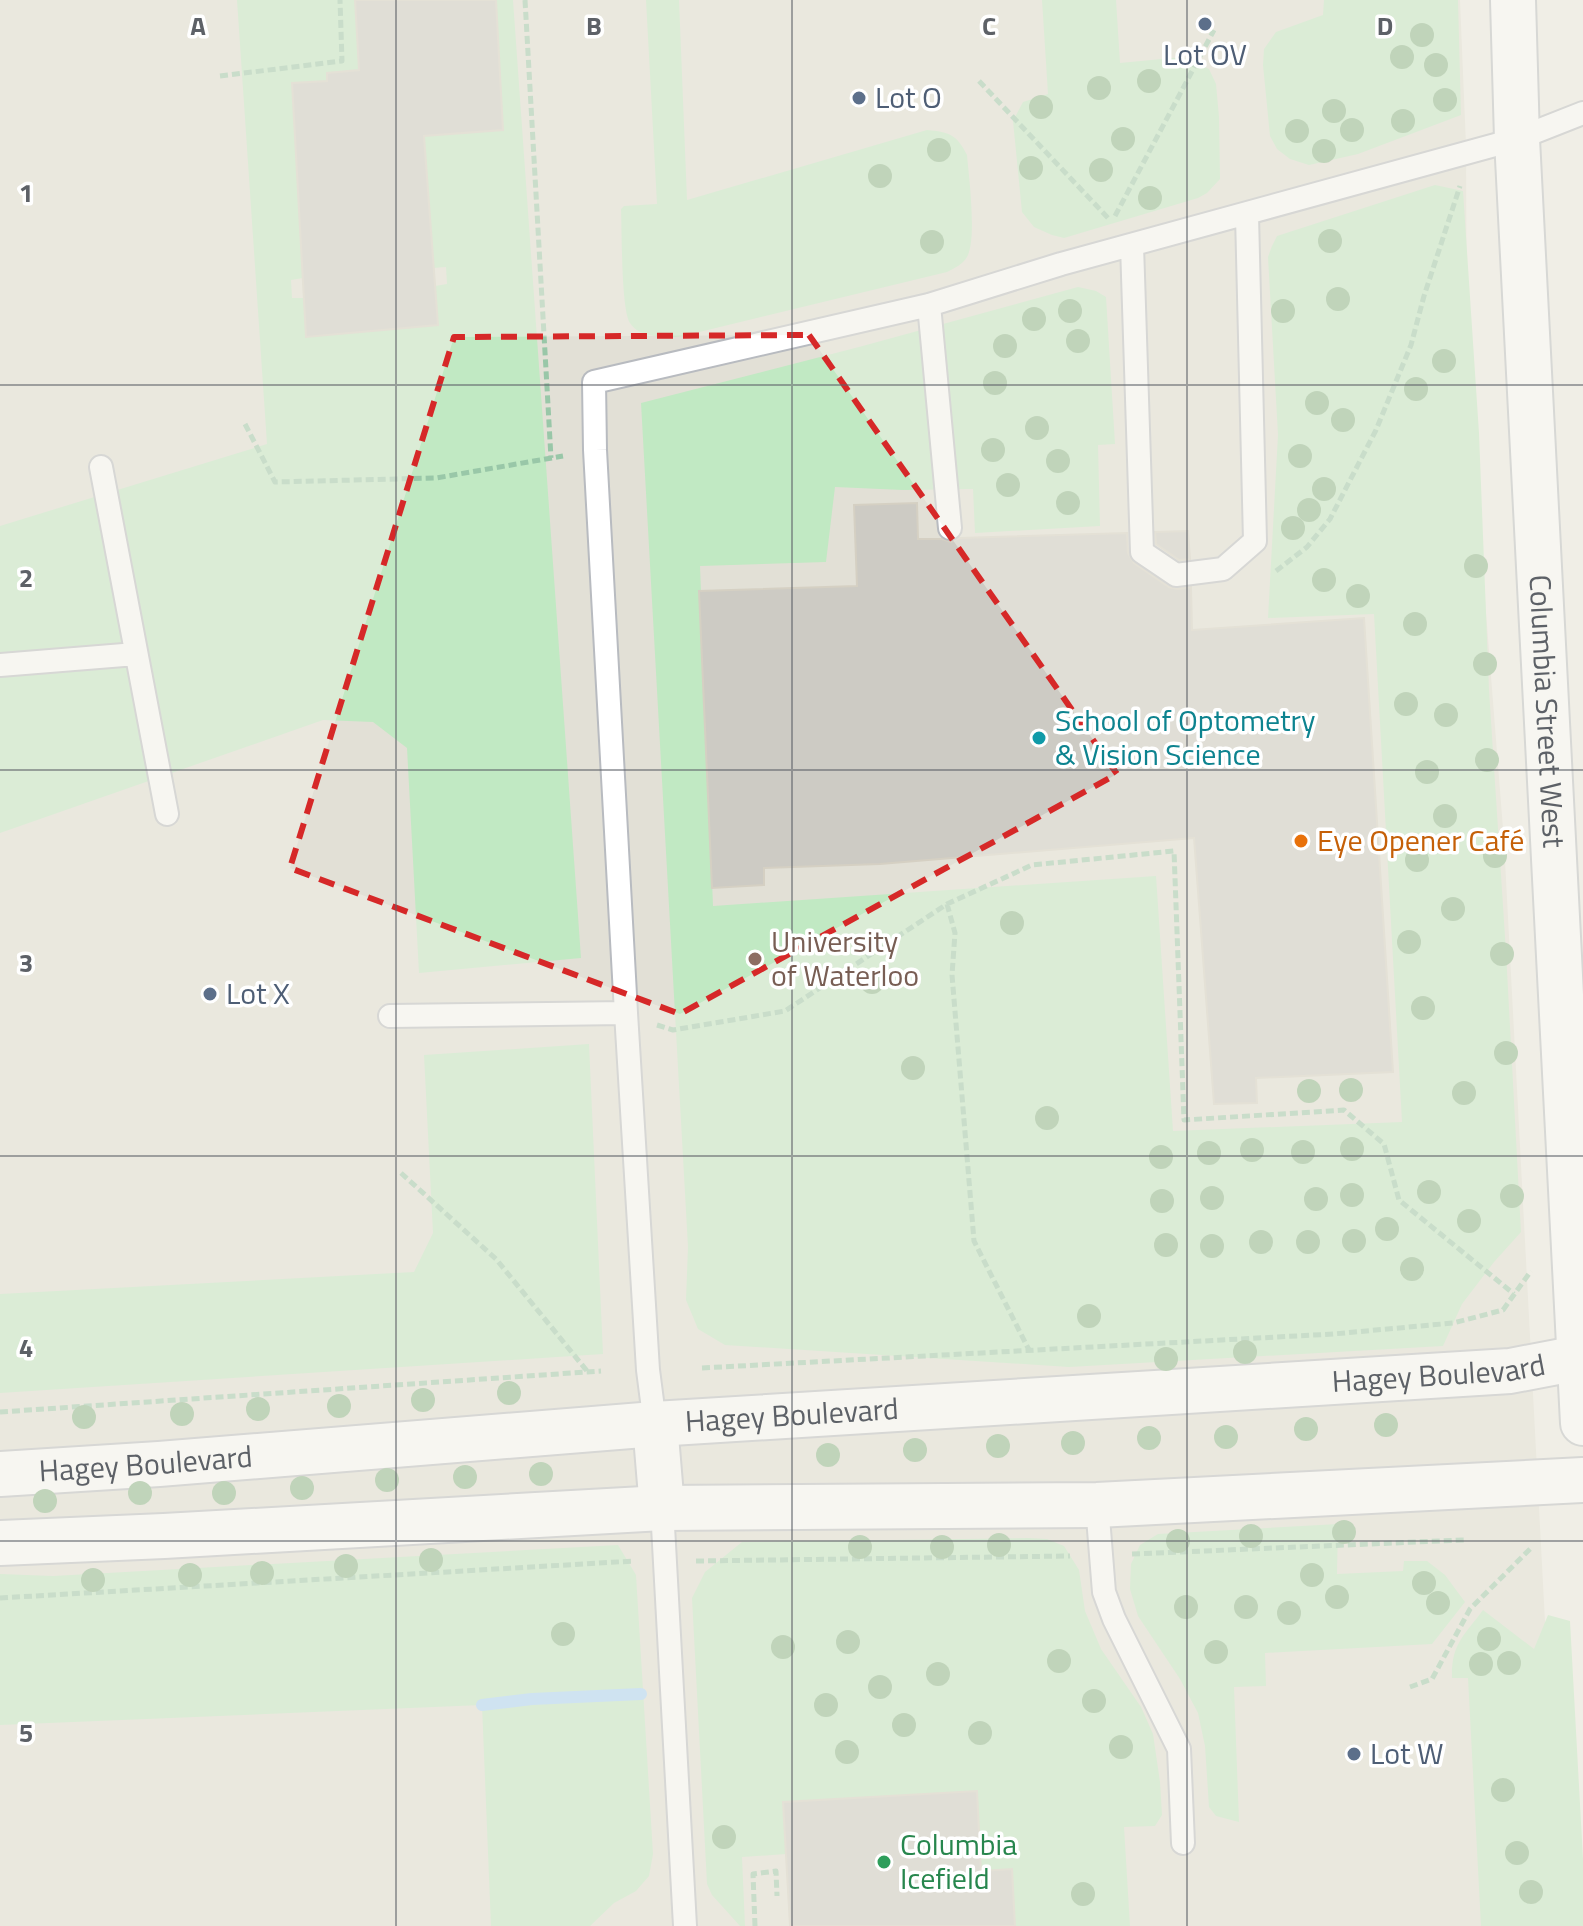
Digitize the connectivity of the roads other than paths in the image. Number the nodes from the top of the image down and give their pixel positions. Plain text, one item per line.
1 (1513, 0) edge
2 (1583, 113) edge
3 (1517, 139) junction
4 (1247, 215) junction
5 (1132, 245) junction
6 (929, 305) junction
7 (101, 467) dead end
8 (950, 528) dead end
9 (136, 654) junction
10 (0, 665) edge
11 (167, 814) dead end
12 (626, 1013) junction
13 (390, 1016) dead end
14 (1581, 1357) edge
15 (1583, 1423) edge
16 (655, 1424) junction
17 (0, 1474) edge
18 (1583, 1480) edge
19 (1097, 1505) junction
20 (662, 1508) junction
21 (0, 1543) edge
22 (1183, 1843) dead end
23 (685, 1926) edge

1 - 3 street, Columbia Street West
2 - 3 lane
3 - 4 lane
3 - 14 street, Columbia Street West
4 - 5 lane
4 - 5 lane
5 - 6 lane
6 - 8 lane
6 - 12 lane
7 - 9 lane
9 - 10 lane
9 - 11 lane
12 - 13 lane
12 - 16 lane
14 - 15 street, Columbia Street West
14 - 16 street, Hagey Boulevard
16 - 17 street, Hagey Boulevard
16 - 20 street
18 - 19 street
19 - 20 street
19 - 22 lane
20 - 21 street
20 - 23 lane

